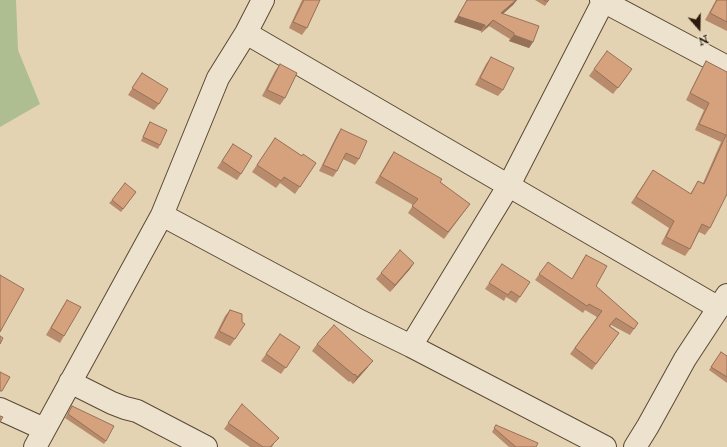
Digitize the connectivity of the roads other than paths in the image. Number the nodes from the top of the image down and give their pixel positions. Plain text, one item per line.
1 (263, 0) edge
2 (603, 0) edge
3 (246, 33) junction
4 (727, 67) edge
5 (509, 185) junction
6 (162, 215) junction
7 (723, 301) edge
8 (411, 346) junction
9 (70, 382) junction
10 (0, 409) edge
11 (40, 438) edge
12 (206, 447) edge
13 (605, 447) edge
14 (635, 447) edge

1 - 3 street
2 - 4 street
2 - 5 street
3 - 5 street
3 - 6 street
5 - 7 street
5 - 8 street
6 - 8 street
6 - 9 street
7 - 14 street
8 - 13 street
9 - 11 street
9 - 12 street
10 - 11 street

